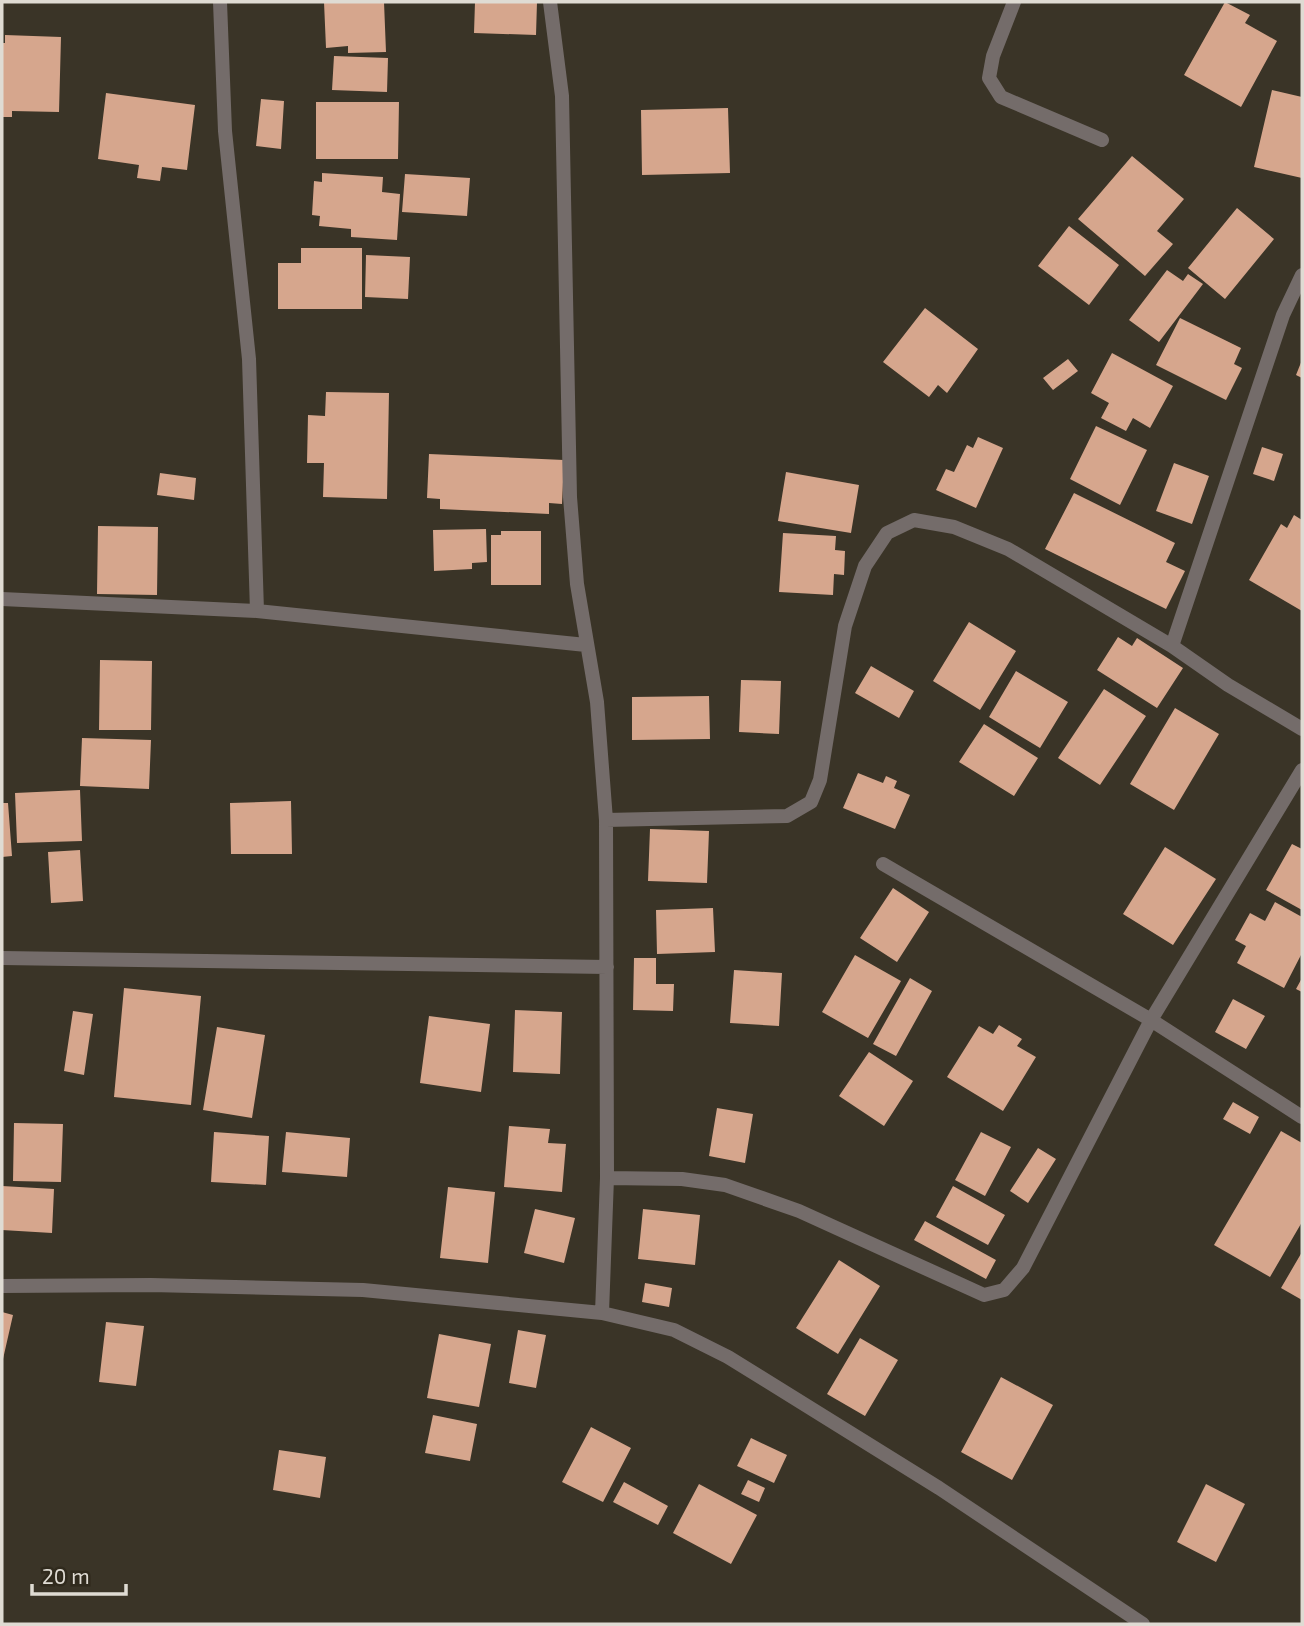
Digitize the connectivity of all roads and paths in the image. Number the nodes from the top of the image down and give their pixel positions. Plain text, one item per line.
1 (220, 2) edge
2 (550, 2) edge
3 (1014, 2) edge
4 (1102, 140) dead end
5 (1302, 275) edge
6 (2, 600) edge
7 (257, 611) junction
8 (586, 645) junction
9 (1172, 646) junction
10 (1302, 729) edge
11 (1302, 770) edge
12 (606, 820) junction
13 (883, 863) dead end
14 (2, 958) edge
15 (607, 967) junction
16 (1151, 1020) junction
17 (1302, 1117) edge
18 (607, 1178) junction
19 (2, 1286) edge
20 (602, 1313) junction
21 (1143, 1624) edge

1 - 7 street
2 - 8 street
3 - 4 street
5 - 9 street
6 - 7 street
7 - 8 street
8 - 12 street
9 - 10 street
9 - 12 street
11 - 16 street
12 - 15 street
13 - 16 street
14 - 15 street
15 - 18 street
16 - 17 street
16 - 18 street
18 - 20 street
19 - 20 street
20 - 21 street

